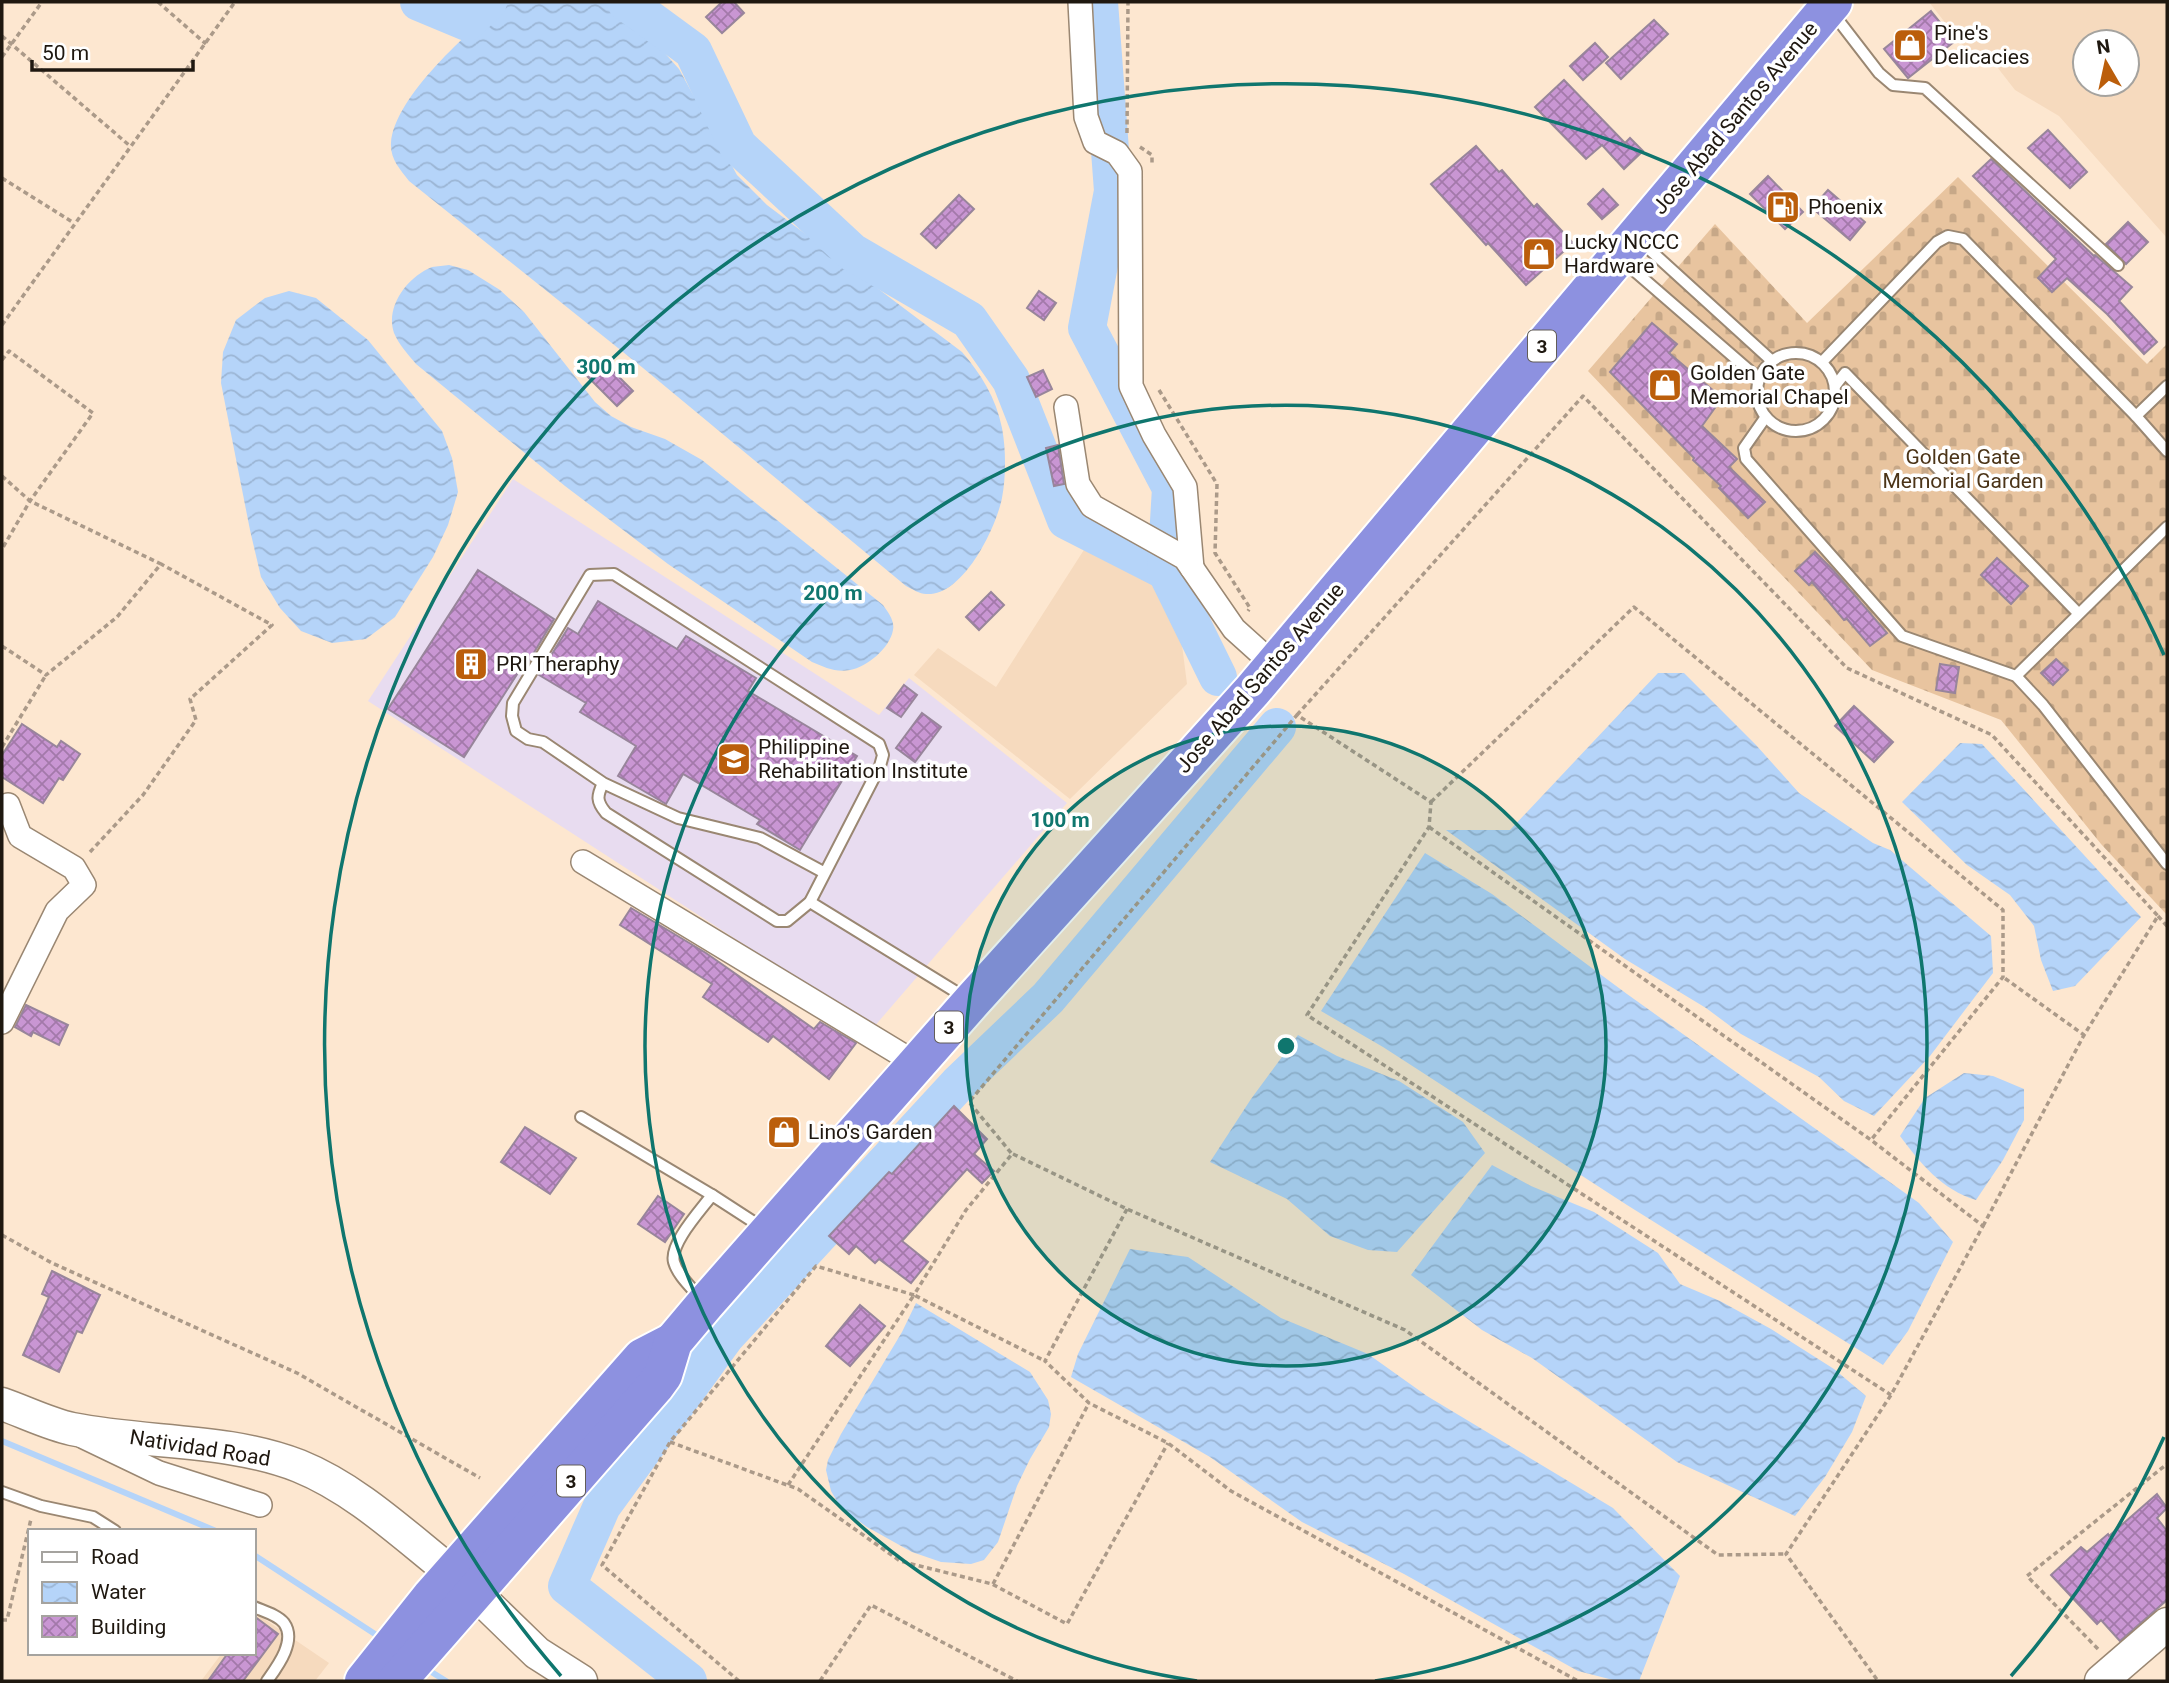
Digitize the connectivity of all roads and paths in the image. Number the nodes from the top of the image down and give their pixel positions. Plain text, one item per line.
1 (42, 2) edge
2 (158, 2) edge
3 (235, 2) edge
4 (1080, 2) edge
5 (1128, 2) edge
6 (1831, 5) edge
7 (2, 36) edge
8 (11, 43) junction
9 (206, 44) junction
10 (2, 57) edge
11 (1127, 145) junction
12 (130, 146) junction
13 (1152, 168) dead end
14 (2, 178) edge
15 (74, 223) junction
16 (1626, 247) junction
17 (2118, 265) dead end
18 (2, 326) edge
19 (2, 360) edge
20 (1772, 360) junction
21 (1822, 362) junction
22 (1758, 378) junction
23 (1156, 384) dead end
24 (1835, 386) junction
25 (2167, 386) edge
26 (1066, 407) dead end
27 (2136, 416) junction
28 (1765, 418) junction
29 (2167, 451) edge
30 (2, 476) edge
31 (30, 502) junction
32 (2165, 535) edge
33 (2, 549) edge
34 (1189, 563) junction
35 (161, 564) junction
36 (2078, 613) junction
37 (1234, 629) junction
38 (2, 646) edge
39 (1273, 665) junction
40 (46, 675) junction
41 (2016, 676) junction
42 (1297, 715) junction
43 (2, 747) edge
44 (603, 783) junction
45 (1431, 802) junction
46 (8, 805) dead end
47 (1429, 827) junction
48 (583, 862) dead end
49 (2167, 864) edge
50 (75, 868) junction
51 (825, 873) junction
52 (810, 902) junction
53 (2158, 916) junction
54 (2167, 926) edge
55 (2003, 977) junction
56 (972, 1001) junction
57 (2, 1022) edge
58 (2084, 1035) junction
59 (917, 1064) junction
60 (581, 1117) dead end
61 (1871, 1140) junction
62 (1012, 1154) junction
63 (712, 1195) junction
64 (1127, 1209) junction
65 (1983, 1226) junction
66 (768, 1232) junction
67 (2, 1235) edge
68 (914, 1295) junction
69 (705, 1304) junction
70 (1045, 1361) junction
71 (1891, 1395) junction
72 (1089, 1403) junction
73 (2, 1404) edge
74 (71, 1429) junction
75 (670, 1442) junction
76 (1168, 1444) junction
77 (2167, 1464) edge
78 (480, 1478) dead end
79 (788, 1485) junction
80 (2, 1492) edge
81 (260, 1505) dead end
82 (34, 1507) dead end
83 (29, 1529) edge
84 (112, 1529) edge
85 (28, 1532) edge
86 (1786, 1554) junction
87 (992, 1584) junction
88 (453, 1594) junction
89 (256, 1608) edge
90 (2, 1620) edge
91 (2167, 1624) edge
92 (2106, 1674) edge
93 (267, 1681) edge
94 (364, 1681) edge
95 (397, 1681) edge
96 (581, 1681) edge
97 (739, 1681) edge
98 (820, 1681) edge
99 (1017, 1681) edge
100 (1578, 1681) edge
101 (1878, 1681) edge

1 - 8 path
2 - 9 path
3 - 9 path
4 - 11 street
5 - 11 path
6 - 16 highway, Jose Abad Santos Avenue / 3
6 - 17 lane
7 - 8 path
8 - 10 path
8 - 12 path
9 - 12 path
11 - 13 path
11 - 34 street
12 - 15 path
14 - 15 path
15 - 18 path
16 - 20 lane
16 - 22 lane
16 - 39 highway, Jose Abad Santos Avenue / 3
19 - 31 path
20 - 21 lane
20 - 22 lane
21 - 24 lane
21 - 27 lane
22 - 28 lane
23 - 37 path
24 - 28 lane
24 - 36 lane
25 - 27 lane
26 - 34 street
27 - 29 lane
28 - 41 lane
30 - 31 path
31 - 33 path
31 - 35 path
32 - 36 lane
34 - 37 street
35 - 40 path
35 - 50 path
36 - 41 lane
37 - 39 street
38 - 40 path
39 - 56 highway, Jose Abad Santos Avenue / 3
40 - 43 path
41 - 49 lane
42 - 45 path
42 - 53 path
42 - 62 path
44 - 51 lane
44 - 51 lane
44 - 52 lane
45 - 47 path
45 - 55 path
46 - 50 street
47 - 61 path
47 - 71 path
48 - 59 street
50 - 57 street
51 - 52 lane
52 - 56 lane
53 - 54 path
53 - 58 path
55 - 58 path
55 - 61 path
56 - 59 highway, Jose Abad Santos Avenue / 3
58 - 65 path
59 - 66 highway, Jose Abad Santos Avenue / 3
60 - 63 lane
61 - 65 path
62 - 64 path
62 - 68 path
63 - 66 lane
63 - 69 lane
64 - 70 path
64 - 86 path
65 - 71 path
66 - 69 highway, Jose Abad Santos Avenue / 3
67 - 78 path
68 - 70 path
68 - 75 path
68 - 79 path
69 - 88 highway, Jose Abad Santos Avenue / 3
70 - 72 path
71 - 86 path
72 - 76 path
72 - 87 path
73 - 74 street, Natividad Road
74 - 81 street
74 - 88 street, Natividad Road
75 - 79 path
75 - 97 path
76 - 87 path
76 - 100 path
77 - 92 path
79 - 87 path
80 - 84 lane
82 - 83 path
85 - 90 path
86 - 101 path
88 - 94 highway, Jose Abad Santos Avenue / 3
88 - 95 highway, Jose Abad Santos Avenue / 3
88 - 96 street, Natividad Road
89 - 93 lane
91 - 92 street
98 - 99 path

